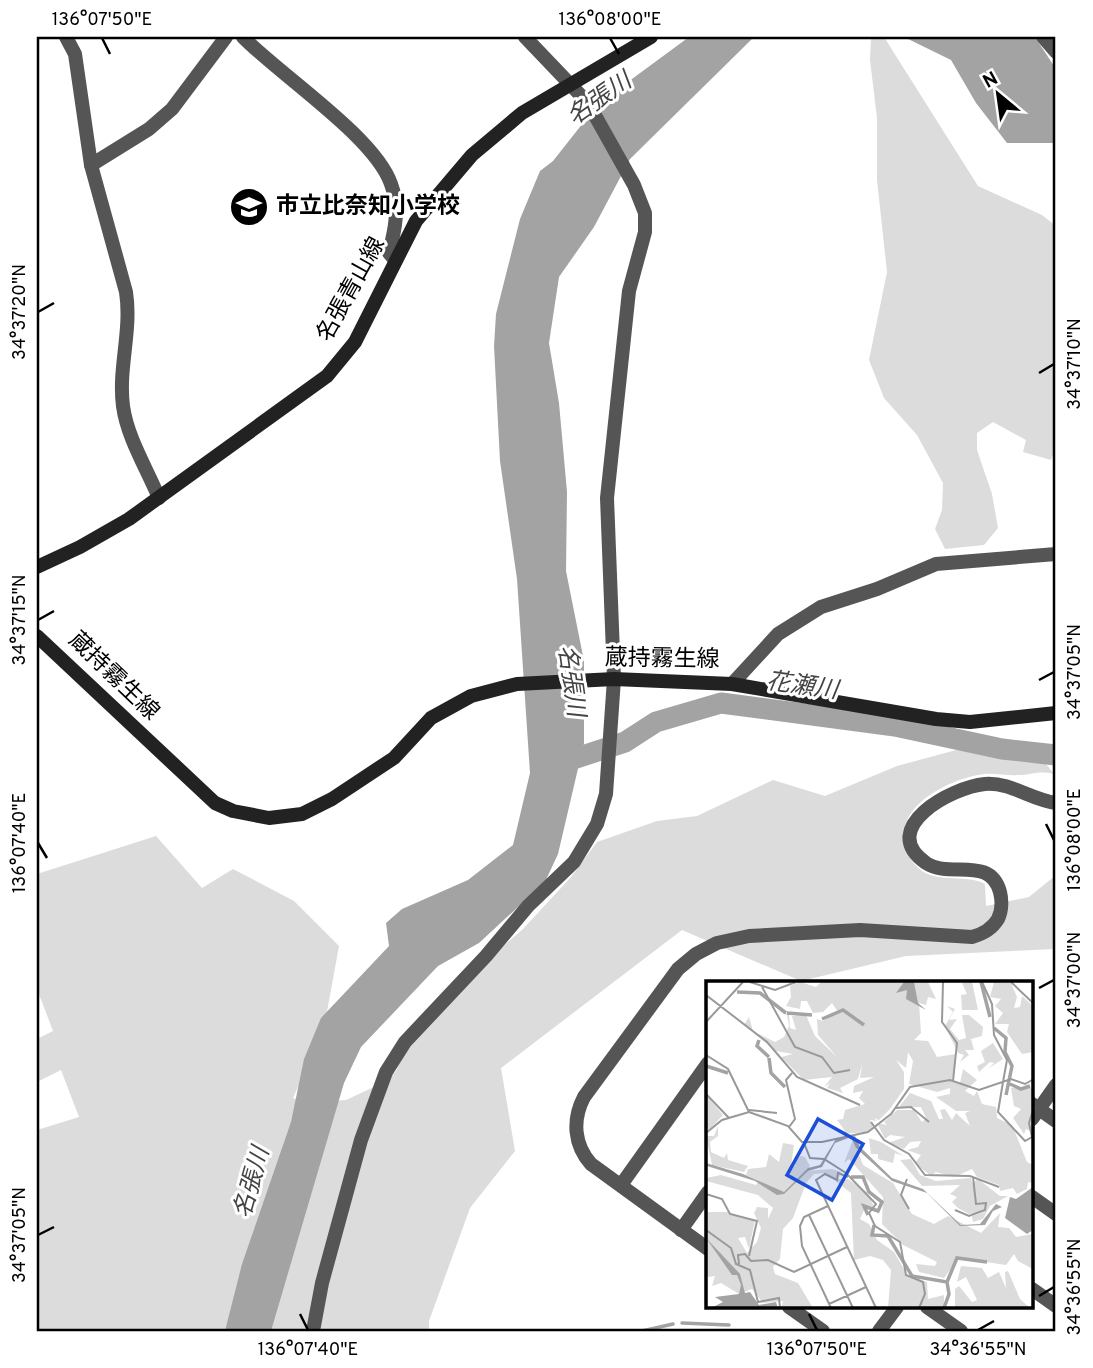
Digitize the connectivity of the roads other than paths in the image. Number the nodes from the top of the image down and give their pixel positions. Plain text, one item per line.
1 (66, 37) edge
2 (226, 37) edge
3 (243, 37) edge
4 (525, 37) edge
5 (651, 37) edge
6 (1043, 37) edge
7 (1056, 52) edge
8 (569, 82) junction
9 (91, 165) junction
10 (395, 260) junction
11 (159, 498) junction
12 (1056, 554) edge
13 (37, 566) edge
14 (37, 636) edge
15 (614, 679) junction
16 (732, 684) junction
17 (1056, 713) edge
18 (1056, 803) edge
19 (706, 1066) edge
20 (1056, 1085) edge
21 (1034, 1110) edge
22 (1056, 1121) edge
23 (621, 1185) junction
24 (706, 1195) edge
25 (1034, 1198) edge
26 (1056, 1214) edge
27 (681, 1230) junction
28 (706, 1248) edge
29 (1034, 1290) edge
30 (1056, 1306) edge
31 (790, 1308) edge
32 (896, 1308) edge
33 (928, 1308) edge
34 (816, 1329) edge
35 (313, 1331) edge
36 (879, 1331) edge
37 (961, 1331) edge

1 - 9 street
2 - 9 street
3 - 10 street
4 - 8 street
5 - 8 main road, 名張青山線
6 - 7 street
8 - 10 main road, 名張青山線
8 - 15 street
9 - 11 street
10 - 11 main road, 名張青山線
11 - 13 main road, 名張青山線
12 - 16 street
14 - 15 main road, 蔵持霧生線
15 - 16 main road, 蔵持霧生線
15 - 35 street
16 - 17 main road, 蔵持霧生線
18 - 23 street
19 - 23 street
20 - 21 street
21 - 22 street
23 - 27 street
24 - 27 street
25 - 26 street
27 - 28 street
29 - 30 street
31 - 34 street
32 - 36 street
33 - 37 street

